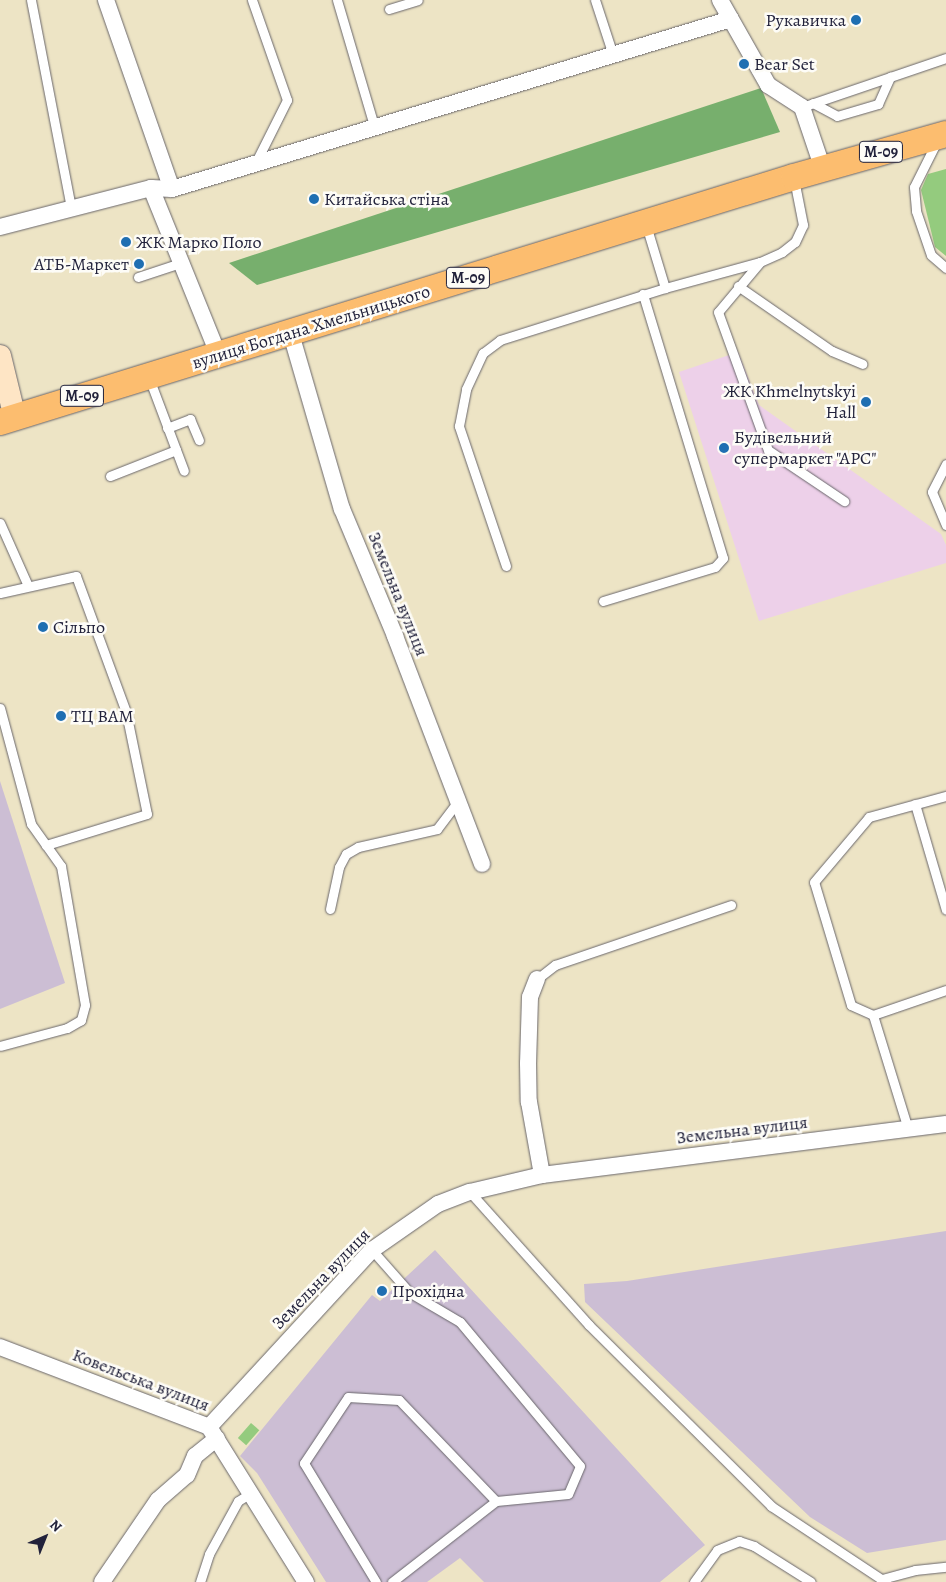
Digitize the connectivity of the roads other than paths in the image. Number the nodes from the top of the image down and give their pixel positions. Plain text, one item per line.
1 (31, 0) edge
2 (106, 0) edge
3 (252, 0) edge
4 (337, 0) edge
5 (418, 0) edge
6 (595, 0) edge
7 (720, 0) edge
8 (389, 9) dead end
9 (731, 19) junction
10 (613, 55) junction
11 (946, 58) edge
12 (890, 77) junction
13 (808, 105) junction
14 (375, 128) junction
15 (942, 135) edge
16 (254, 165) junction
17 (823, 169) junction
18 (794, 177) junction
19 (151, 188) junction
20 (172, 190) junction
21 (72, 208) junction
22 (646, 222) junction
23 (0, 227) edge
24 (183, 262) junction
25 (760, 262) junction
26 (946, 268) edge
27 (138, 278) dead end
28 (738, 286) junction
29 (665, 288) junction
30 (643, 294) junction
31 (291, 334) junction
32 (0, 356) edge
33 (219, 356) junction
34 (862, 364) dead end
35 (148, 375) junction
36 (7, 420) edge
37 (168, 428) junction
38 (199, 440) dead end
39 (176, 450) junction
40 (946, 464) edge
41 (184, 471) dead end
42 (110, 476) dead end
43 (844, 500) dead end
44 (0, 522) edge
45 (946, 525) edge
46 (506, 566) dead end
47 (28, 586) junction
48 (0, 593) edge
49 (603, 601) dead end
50 (0, 708) edge
51 (946, 796) edge
52 (457, 802) junction
53 (915, 804) junction
54 (46, 845) junction
55 (482, 864) dead end
56 (731, 905) dead end
57 (330, 909) dead end
58 (946, 910) edge
59 (538, 979) joint
60 (946, 990) edge
61 (873, 1014) junction
62 (0, 1046) edge
63 (946, 1124) edge
64 (908, 1129) junction
65 (542, 1175) junction
66 (470, 1192) junction
67 (372, 1250) junction
68 (0, 1347) edge
69 (213, 1433) junction
70 (251, 1493) junction
71 (496, 1501) junction
72 (946, 1567) edge
73 (884, 1581) edge
74 (102, 1582) edge
75 (200, 1582) edge
76 (306, 1582) edge
77 (376, 1582) edge
78 (392, 1582) edge
79 (694, 1582) edge
80 (811, 1582) edge

1 - 21 lane
2 - 20 street
3 - 16 lane
4 - 14 lane
5 - 8 lane
6 - 10 lane
7 - 9 street
9 - 10 street
9 - 13 street
10 - 14 street
11 - 12 lane
12 - 13 lane
12 - 13 lane
13 - 17 street
14 - 16 street
15 - 17 main road, вулиця Богдана Хмельницького / М-09
15 - 26 lane
16 - 20 street
17 - 18 main road, вулиця Богдана Хмельницького / М-09
18 - 22 main road, вулиця Богдана Хмельницького / М-09
18 - 25 lane
19 - 20 street
19 - 21 street
19 - 24 street
21 - 23 street
22 - 29 lane
22 - 31 main road, вулиця Богдана Хмельницького / М-09
24 - 27 lane
24 - 33 street
25 - 28 lane
25 - 29 lane
28 - 34 lane
28 - 43 lane
29 - 30 lane
30 - 46 lane
30 - 49 lane
31 - 33 main road, вулиця Богдана Хмельницького / М-09
31 - 52 street, Земельна вулиця
32 - 36 main road
33 - 35 main road, вулиця Богдана Хмельницького / М-09
35 - 36 main road, вулиця Богдана Хмельницького / М-09
35 - 37 lane
37 - 38 lane
37 - 39 lane
39 - 41 lane
39 - 42 lane
40 - 45 lane
44 - 47 lane
47 - 48 lane
47 - 54 lane
50 - 54 lane
51 - 53 lane
52 - 55 street, Земельна вулиця
52 - 57 lane
53 - 58 lane
53 - 61 lane
54 - 62 lane
56 - 59 lane
59 - 65 street
60 - 61 lane
61 - 64 lane
63 - 64 street, Земельна вулиця
64 - 65 street, Земельна вулиця
65 - 66 street, Земельна вулиця
66 - 67 street, Земельна вулиця
66 - 73 lane
67 - 69 street, Земельна вулиця
67 - 71 lane
68 - 69 street, Ковельська вулиця
69 - 70 street, Ковельська вулиця
69 - 74 street, Земельна вулиця
70 - 75 lane
70 - 76 street, Ковельська вулиця
71 - 77 lane
71 - 78 lane
72 - 73 lane
79 - 80 lane

